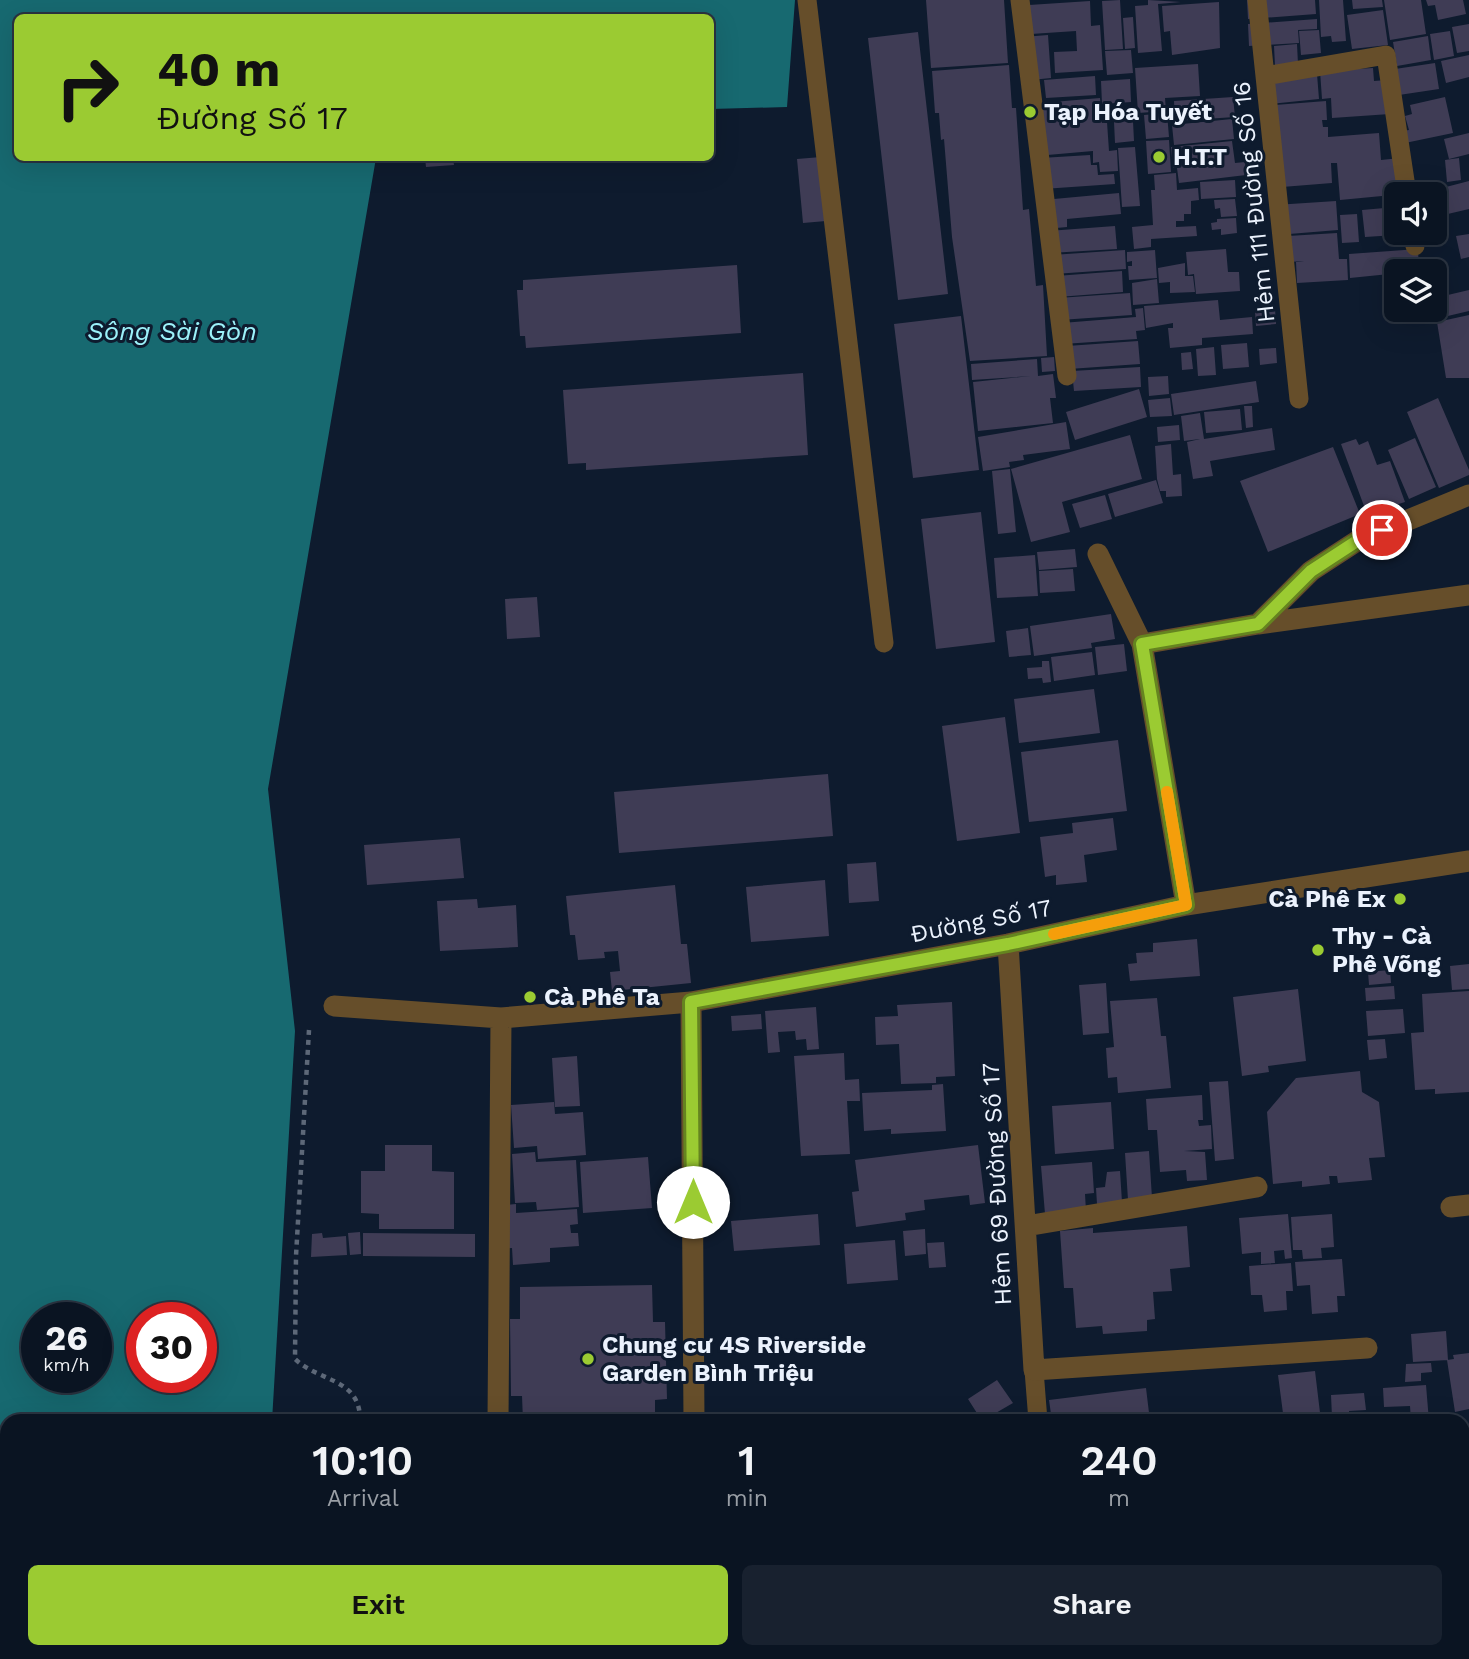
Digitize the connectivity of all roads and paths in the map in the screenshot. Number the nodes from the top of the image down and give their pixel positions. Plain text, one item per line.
1 (807, 0) edge
2 (1020, 0) edge
3 (1257, 0) edge
4 (1265, 76) junction
5 (1405, 182) edge
6 (1067, 376) dead end
7 (1299, 399) dead end
8 (1469, 495) edge
9 (1098, 554) dead end
10 (1469, 595) edge
11 (1258, 624) junction
12 (884, 643) dead end
13 (1142, 644) junction
14 (1469, 861) edge
15 (1186, 905) junction
16 (1008, 944) junction
17 (691, 1002) junction
18 (334, 1006) dead end
19 (500, 1018) junction
20 (309, 1030) dead end
21 (1257, 1187) dead end
22 (1026, 1226) junction
23 (1367, 1348) dead end
24 (1034, 1370) junction
25 (360, 1414) edge
26 (498, 1414) edge
27 (694, 1414) edge
28 (1037, 1414) edge

1 - 12 lane
2 - 6 lane
3 - 4 lane, Hẻm 111 Đường Số 16
4 - 5 lane
4 - 7 lane, Hẻm 111 Đường Số 16
8 - 11 street
9 - 13 street
10 - 11 street
11 - 13 street
13 - 15 street
14 - 15 street, Đường Số 17
15 - 16 street, Đường Số 17
16 - 17 street, Đường Số 17
16 - 22 street, Hẻm 69 Đường Số 17
17 - 19 street, Đường Số 17
17 - 27 street
18 - 19 street, Đường Số 17
19 - 26 street
20 - 25 path
21 - 22 street
22 - 24 street, Hẻm 69 Đường Số 17
23 - 24 street
24 - 28 lane, Hẻm 69 Đường Số 17

